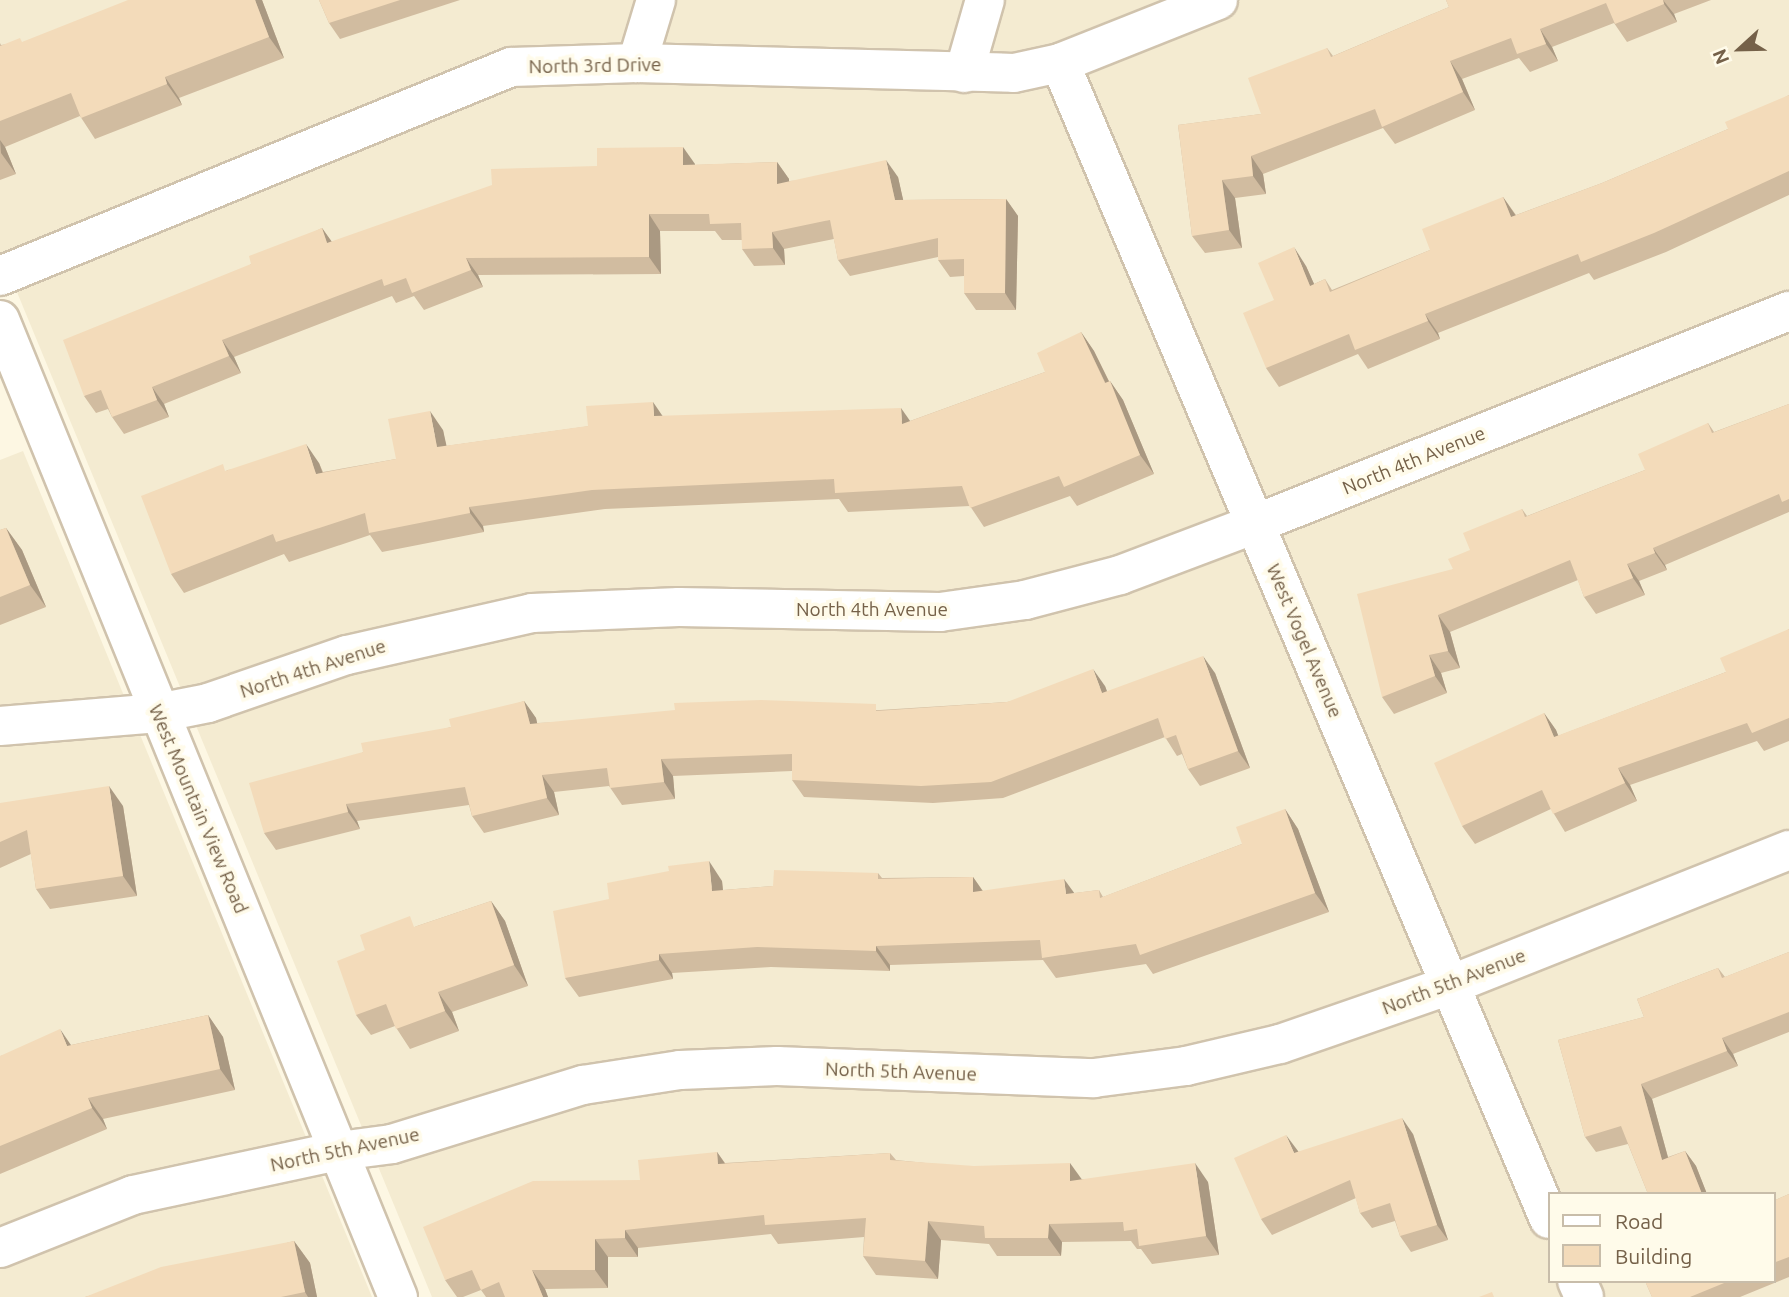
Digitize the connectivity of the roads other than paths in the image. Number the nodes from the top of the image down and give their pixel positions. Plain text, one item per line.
1 (656, 0) edge
2 (985, 0) edge
3 (1217, 0) edge
4 (637, 63) junction
5 (1060, 63) junction
6 (964, 73) junction
7 (0, 276) edge
8 (1789, 311) edge
9 (0, 320) edge
10 (1255, 524) junction
11 (158, 713) junction
12 (0, 726) edge
13 (1789, 849) edge
14 (1450, 985) junction
15 (339, 1151) junction
16 (1548, 1217) edge
17 (0, 1248) edge
18 (398, 1297) edge

1 - 4 street
2 - 6 street
3 - 5 street, North 3rd Drive
4 - 6 street, North 3rd Drive
4 - 7 street, North 3rd Drive
5 - 6 street, North 3rd Drive
5 - 10 street, West Vogel Avenue
8 - 10 street, North 4th Avenue
9 - 11 street, West Mountain View Road
10 - 11 street, North 4th Avenue
10 - 14 street, West Vogel Avenue
11 - 12 street, North 4th Avenue
11 - 15 street, West Mountain View Road
13 - 14 street, North 5th Avenue
14 - 15 street, North 5th Avenue
14 - 16 street, West Vogel Avenue
15 - 17 street, North 5th Avenue
15 - 18 street, West Mountain View Road

